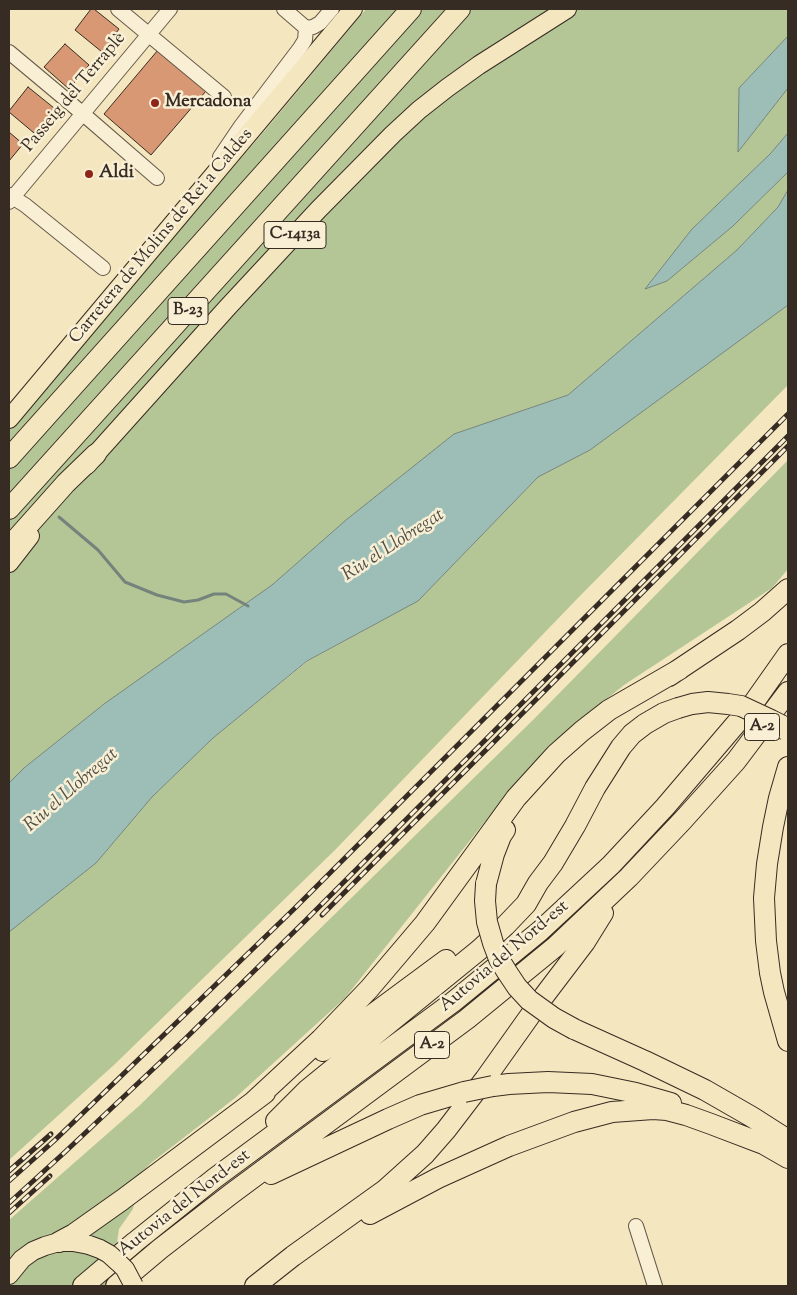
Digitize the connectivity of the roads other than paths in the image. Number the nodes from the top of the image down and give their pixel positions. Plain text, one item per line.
1 (118, 9) edge
2 (170, 9) edge
3 (332, 9) edge
4 (353, 9) edge
5 (411, 9) edge
6 (460, 9) edge
7 (567, 9) edge
8 (291, 11) edge
9 (306, 28) junction
10 (149, 34) junction
11 (9, 52) edge
12 (224, 97) dead end
13 (82, 113) junction
14 (157, 178) dead end
15 (10, 198) edge
16 (173, 224) junction
17 (103, 268) dead end
18 (9, 419) edge
19 (96, 454) junction
20 (9, 458) edge
21 (9, 509) edge
22 (9, 546) edge
23 (9, 563) edge
24 (788, 589) edge
25 (788, 654) edge
26 (680, 669) junction
27 (788, 692) edge
28 (788, 732) edge
29 (788, 767) edge
30 (538, 883) junction
31 (622, 884) junction
32 (788, 1042) edge
33 (254, 1101) junction
34 (788, 1140) edge
35 (766, 1145) junction
36 (788, 1158) edge
37 (236, 1162) junction
38 (231, 1194) junction
39 (636, 1226) dead end
40 (59, 1242) junction
41 (306, 1248) junction
42 (9, 1275) edge
43 (83, 1286) edge
44 (116, 1286) edge
45 (134, 1286) edge
46 (255, 1286) edge
47 (655, 1286) edge

1 - 10 street
2 - 10 street, Passeig del Terraplè
3 - 9 street
4 - 16 main road, Carretera de Molins de Rei a Caldes
5 - 20 highway, B-23
6 - 21 highway, B-23
7 - 19 main road, C-1413a
8 - 9 street
9 - 16 street
10 - 12 street
10 - 13 street, Passeig del Terraplè
11 - 13 street
13 - 14 street
13 - 15 street, Passeig del Terraplè
15 - 17 street
16 - 18 main road, Carretera de Molins de Rei a Caldes
19 - 22 highway
19 - 23 main road, C-1413a
24 - 26 highway
25 - 37 highway, Autovia del Nord-est / A-2
26 - 33 highway
26 - 34 highway, bridge
27 - 31 highway, Autovia del Nord-est / A-2
28 - 30 highway, bridge
29 - 32 highway
30 - 33 highway
30 - 37 highway
31 - 38 highway, Autovia del Nord-est / A-2
31 - 41 highway
33 - 40 highway
35 - 36 highway
35 - 38 highway, bridge
35 - 41 highway
37 - 43 highway, Autovia del Nord-est / A-2
38 - 44 highway, Autovia del Nord-est / A-2
39 - 47 street
40 - 42 main road
40 - 45 main road, bridge
41 - 46 highway

